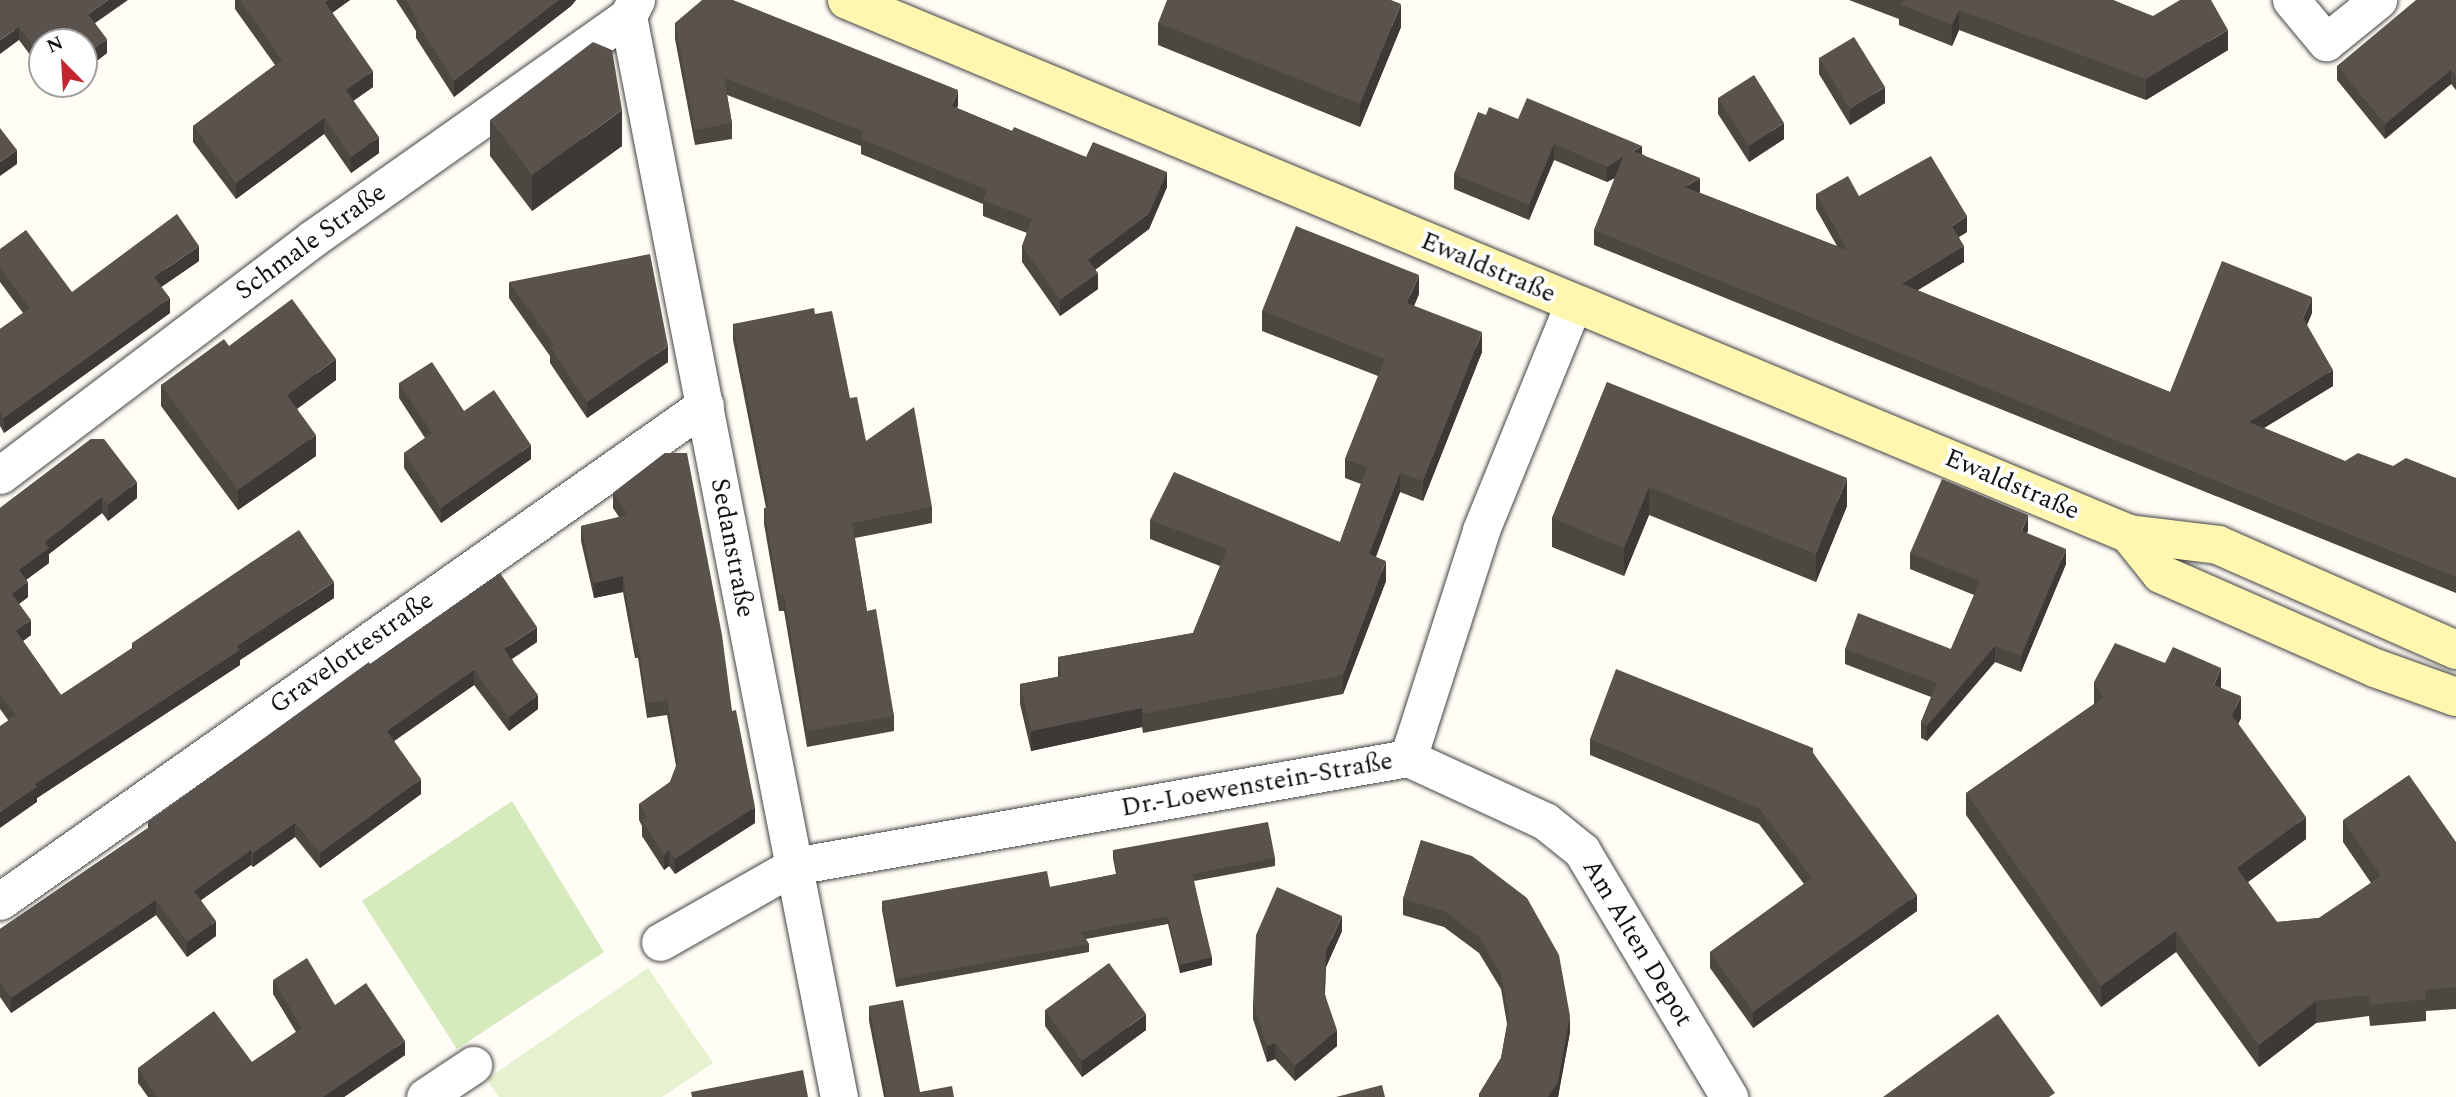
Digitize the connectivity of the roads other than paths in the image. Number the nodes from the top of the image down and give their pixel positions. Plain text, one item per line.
1 (847, 0) edge
2 (2291, 0) edge
3 (2378, 0) edge
4 (632, 8) edge
5 (1573, 304) junction
6 (705, 405) junction
7 (0, 475) edge
8 (2129, 534) junction
9 (2456, 650) edge
10 (2456, 697) edge
11 (1408, 758) junction
12 (794, 866) junction
13 (0, 901) edge
14 (660, 942) dead end
15 (473, 1065) dead end
16 (425, 1097) edge
17 (839, 1097) edge
18 (1729, 1097) edge

1 - 5 main road, Ewaldstraße
2 - 3 street
4 - 6 street, Sedanstraße
4 - 7 street, Schmale Straße
5 - 8 main road, Ewaldstraße
5 - 11 street, Dr.-Loewenstein-Straße
6 - 12 street, Sedanstraße
6 - 13 street, Gravelottestraße
8 - 9 main road, Ewaldstraße
8 - 10 main road, Ewaldstraße
11 - 12 street, Dr.-Loewenstein-Straße
11 - 18 street, Am Alten Depot
12 - 14 street, Dr.-Loewenstein-Straße
12 - 17 street, Sedanstraße
15 - 16 street

